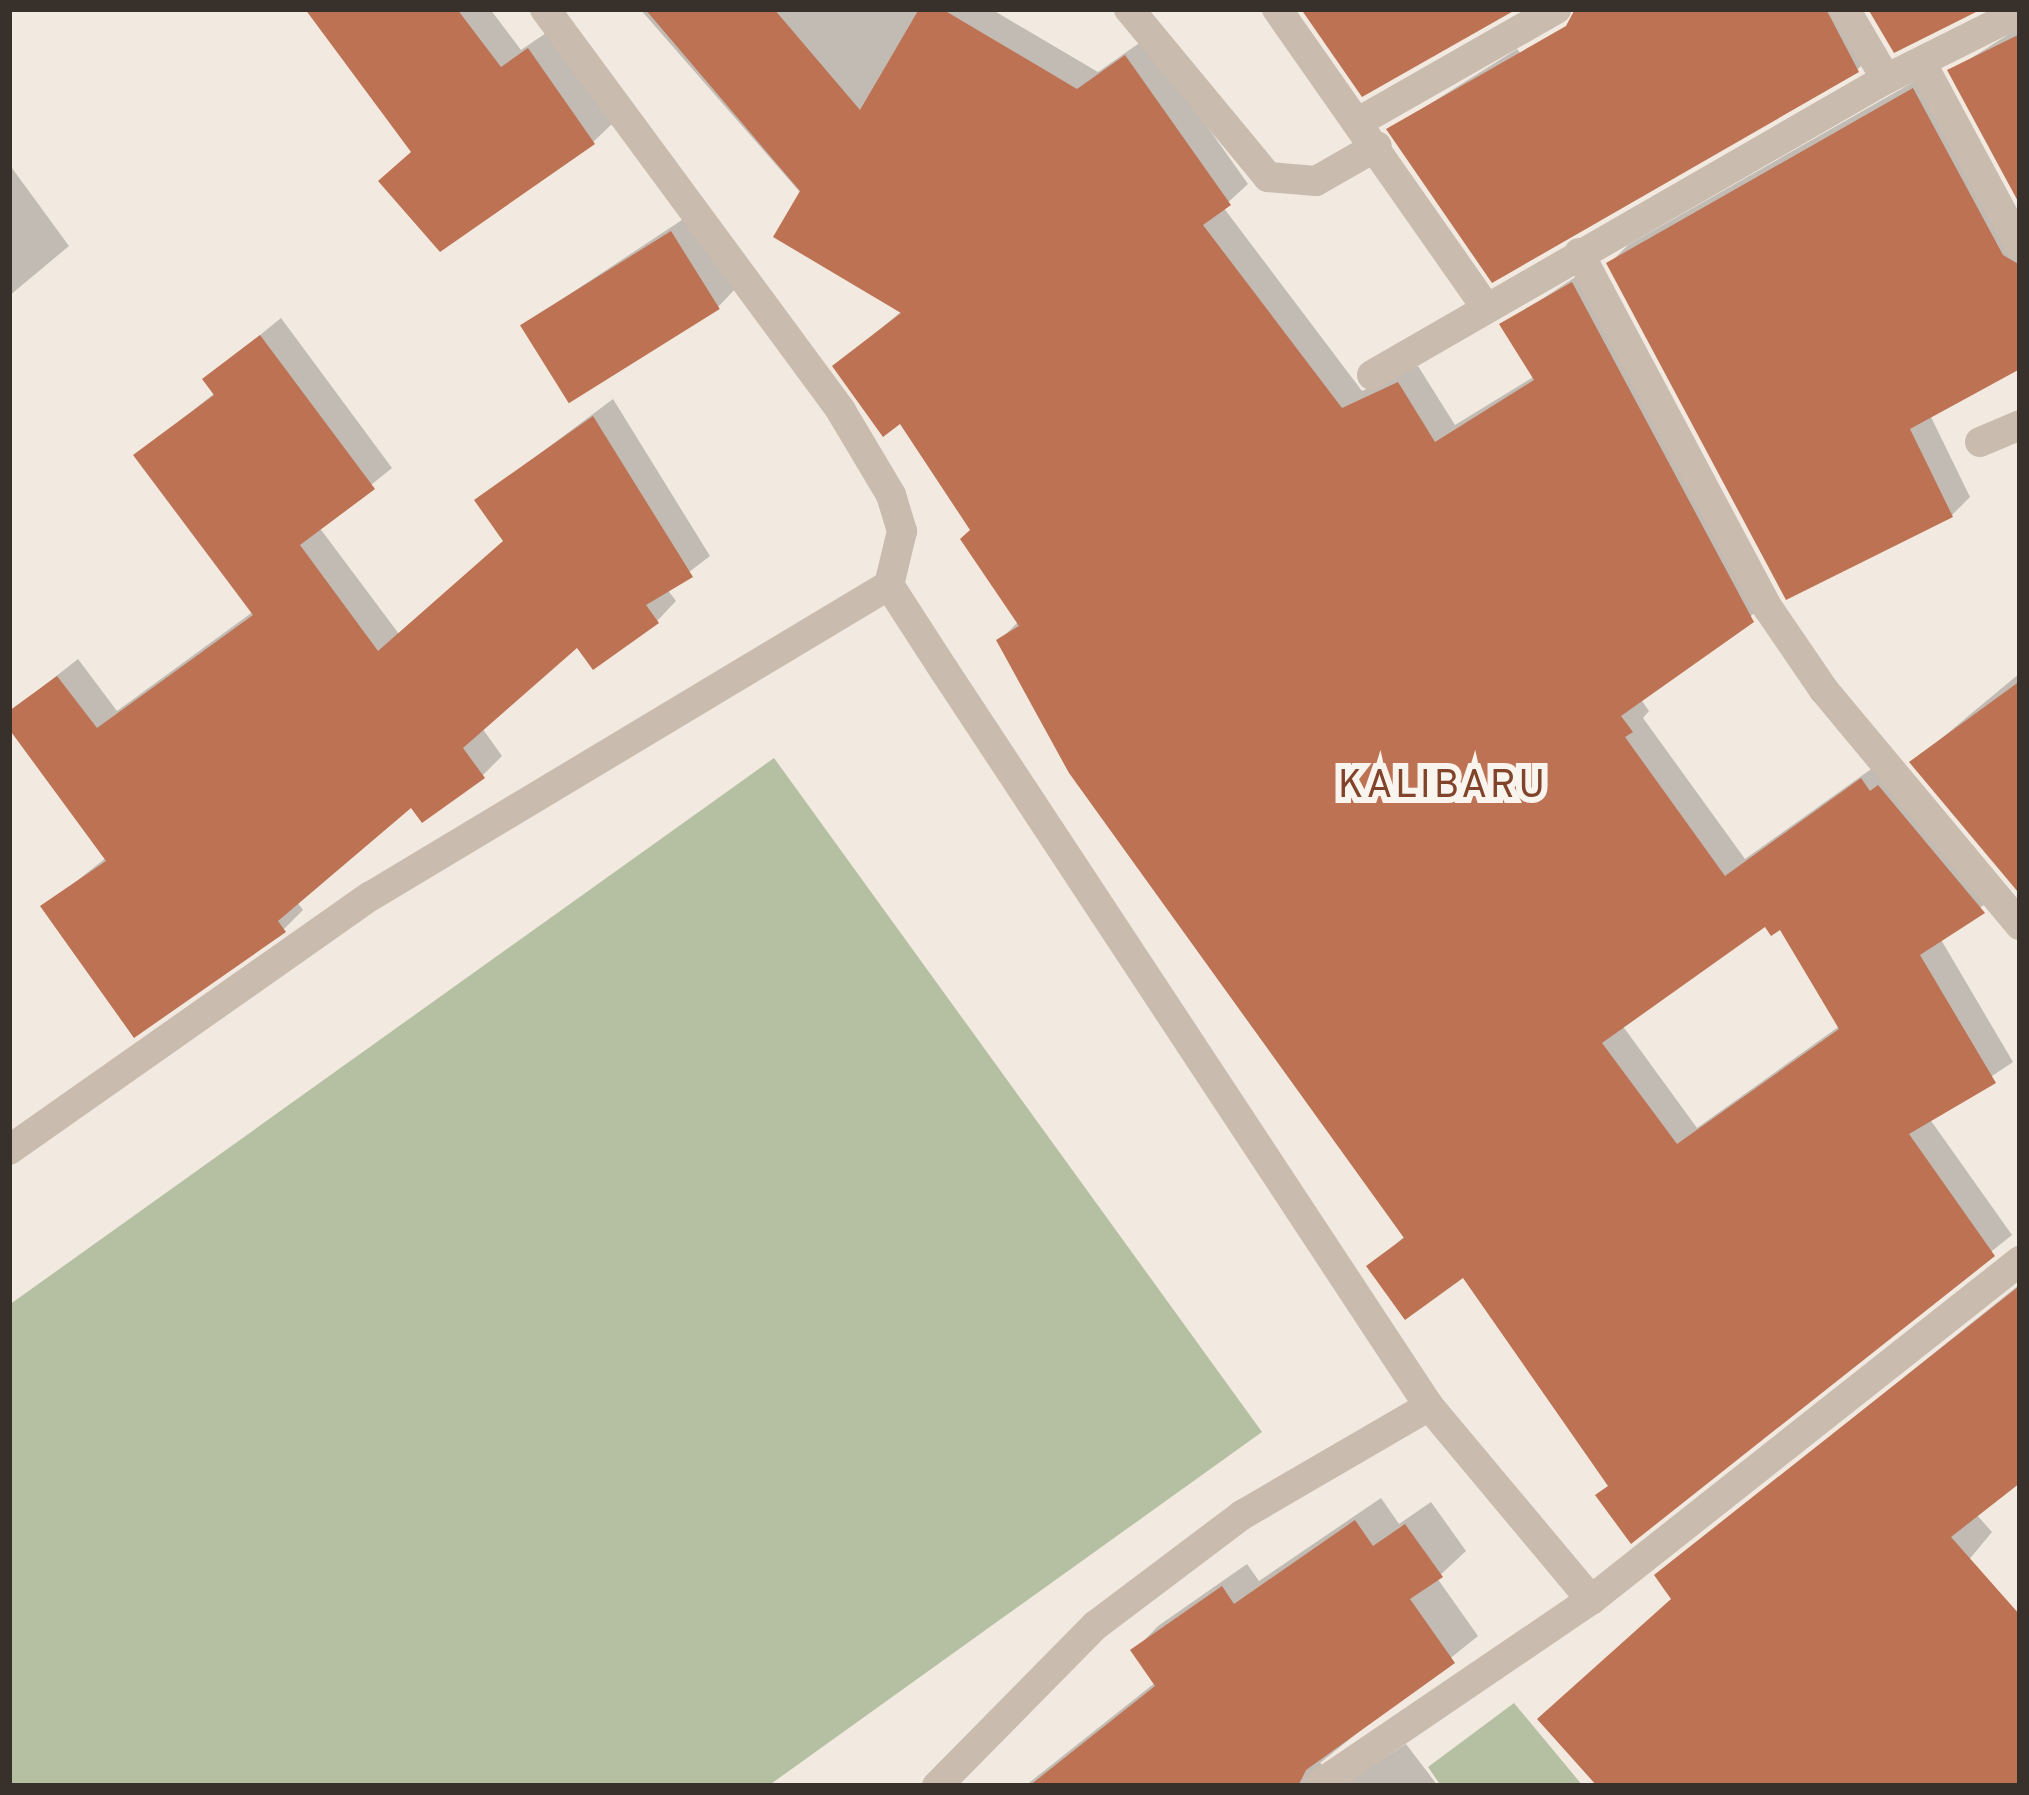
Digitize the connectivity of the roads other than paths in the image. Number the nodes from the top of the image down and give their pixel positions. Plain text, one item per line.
1 (545, 9) edge
2 (1129, 9) edge
3 (1277, 9) edge
4 (1556, 9) edge
5 (1845, 9) edge
6 (2020, 12) edge
7 (1921, 62) junction
8 (1886, 79) junction
9 (1369, 133) junction
10 (2020, 246) edge
11 (1579, 253) junction
12 (1486, 308) junction
13 (1372, 375) dead end
14 (2020, 425) edge
15 (1980, 442) dead end
16 (889, 585) junction
17 (2020, 926) edge
18 (9, 1150) edge
19 (2020, 1261) edge
20 (1429, 1406) junction
21 (1592, 1600) junction
22 (937, 1786) edge
23 (1316, 1786) edge

1 - 16 street
2 - 9 street
3 - 9 street
4 - 9 street
5 - 8 street
6 - 7 street
7 - 8 street
7 - 10 street
8 - 11 street
9 - 12 street
11 - 12 street
11 - 17 street
12 - 13 street
14 - 15 street
16 - 18 street
16 - 20 street
19 - 21 street
20 - 21 street
20 - 22 street
21 - 23 street

